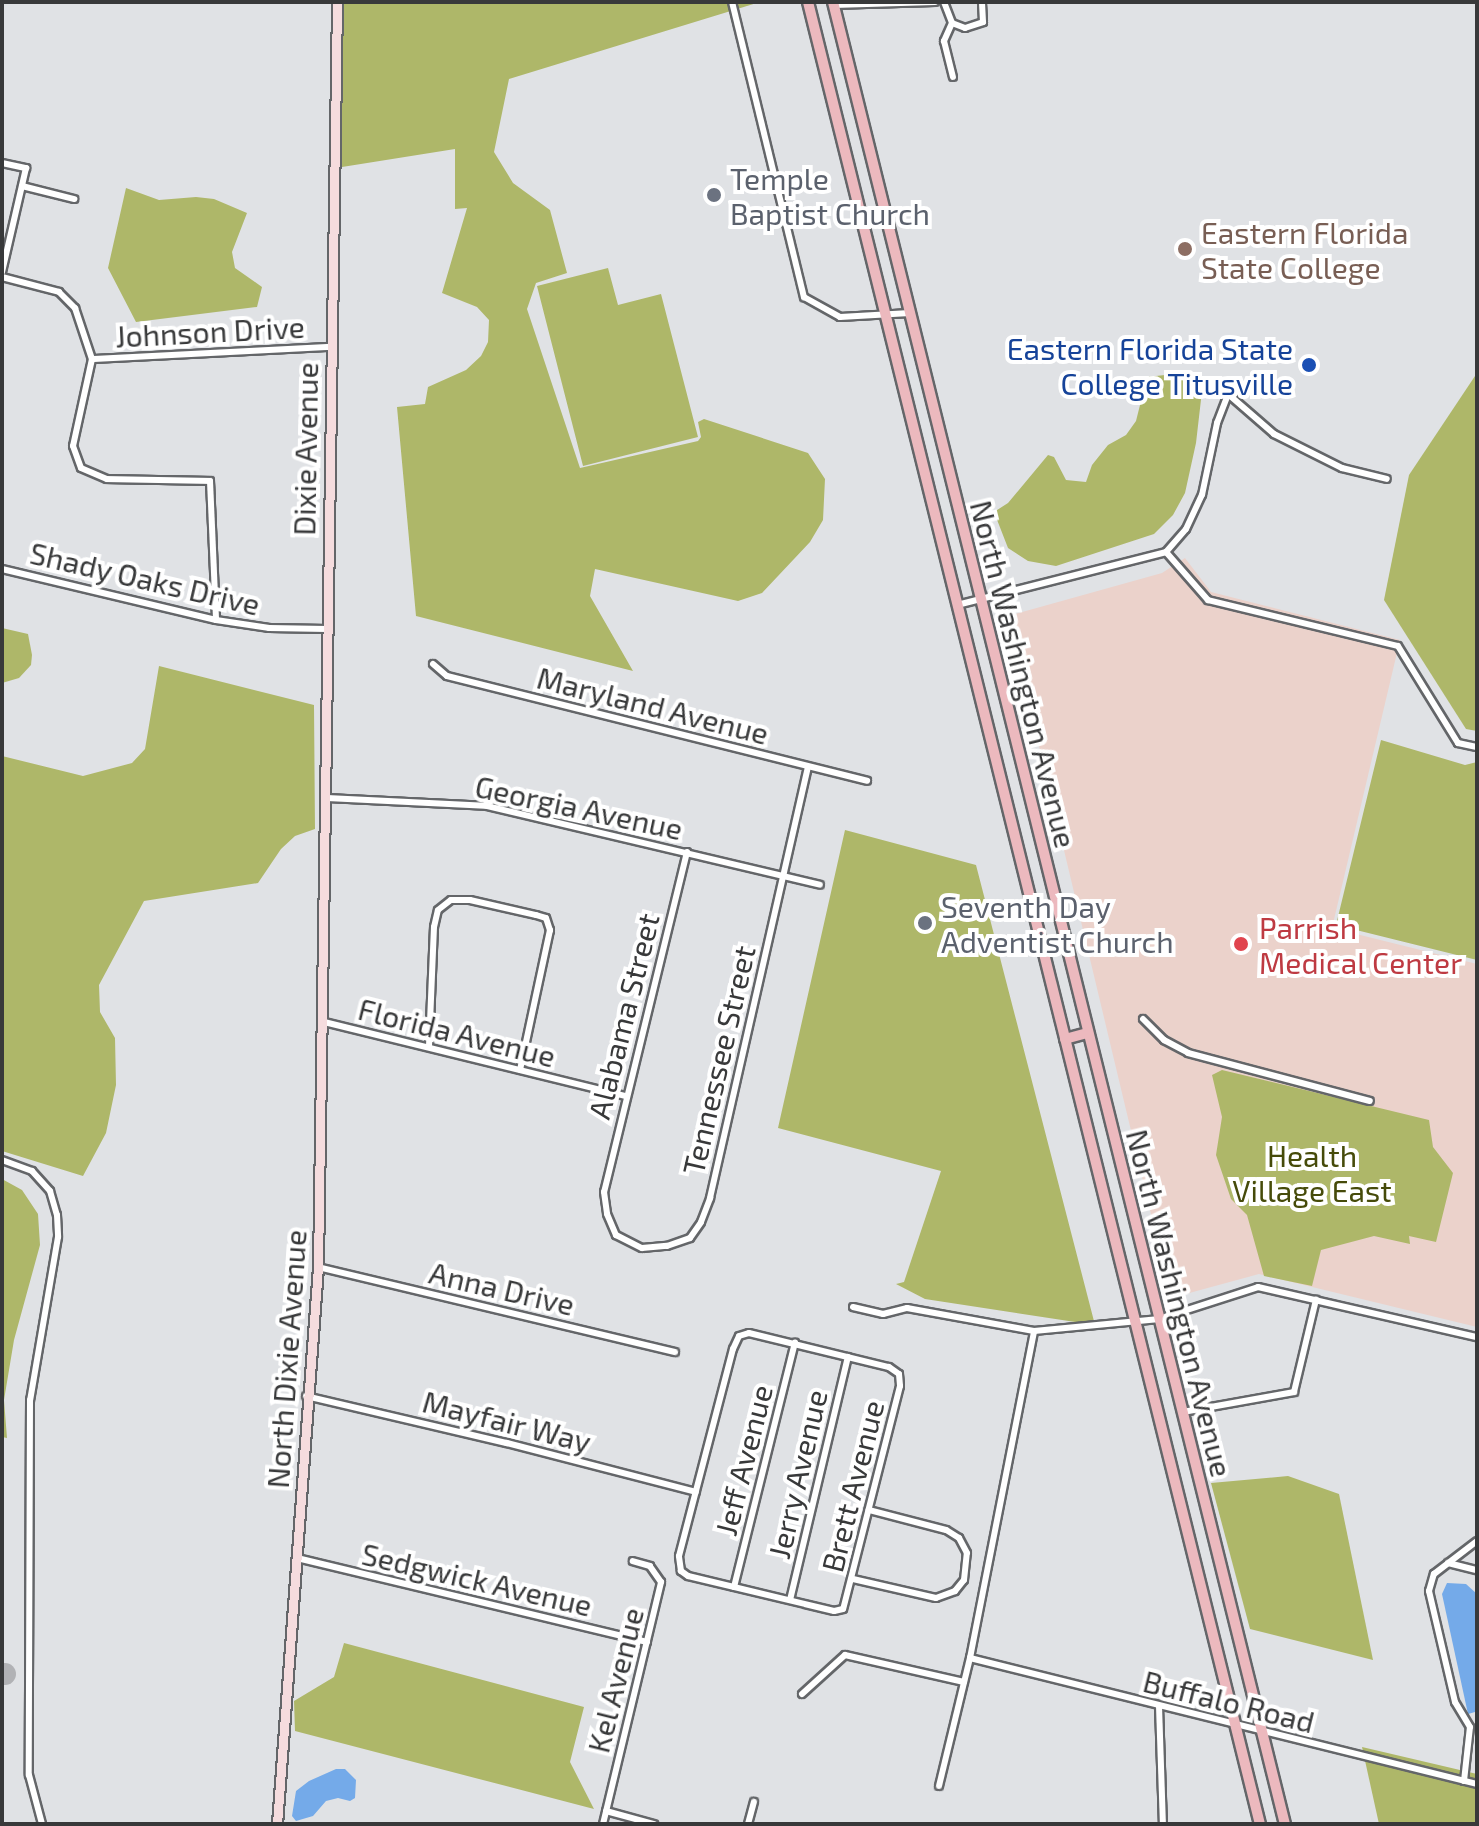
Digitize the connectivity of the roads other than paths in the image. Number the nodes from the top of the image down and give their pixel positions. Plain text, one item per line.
1 (337, 2) edge
2 (732, 2) edge
3 (808, 2) edge
4 (935, 2) edge
5 (944, 2) edge
6 (982, 2) edge
7 (833, 4) edge
8 (952, 23) junction
9 (953, 77) dead end
10 (2, 163) edge
11 (22, 186) junction
12 (74, 199) dead end
13 (2, 275) edge
14 (910, 313) junction
15 (885, 314) junction
16 (329, 347) junction
17 (92, 359) junction
18 (1387, 479) dead end
19 (1166, 552) junction
20 (2, 569) edge
21 (980, 599) junction
22 (957, 605) junction
23 (216, 620) junction
24 (327, 629) junction
25 (433, 664) dead end
26 (1477, 747) edge
27 (808, 767) junction
28 (867, 781) dead end
29 (325, 798) junction
30 (687, 852) junction
31 (782, 875) junction
32 (820, 885) dead end
33 (323, 897) joint
34 (1143, 1019) dead end
35 (324, 1022) junction
36 (1088, 1033) junction
37 (1065, 1039) junction
38 (429, 1046) junction
39 (520, 1070) junction
40 (626, 1096) junction
41 (1370, 1101) dead end
42 (2, 1160) edge
43 (604, 1192) joint
44 (318, 1267) junction
45 (1316, 1300) junction
46 (853, 1307) dead end
47 (1159, 1319) junction
48 (1135, 1322) junction
49 (1034, 1331) junction
50 (1477, 1337) edge
51 (795, 1343) junction
52 (675, 1352) dead end
53 (848, 1357) junction
54 (306, 1396) junction
55 (1183, 1412) junction
56 (696, 1492) junction
57 (869, 1510) junction
58 (1477, 1541) edge
59 (297, 1558) junction
60 (633, 1561) dead end
61 (1448, 1563) junction
62 (1477, 1570) edge
63 (853, 1579) junction
64 (734, 1587) junction
65 (790, 1600) junction
66 (647, 1642) junction
67 (970, 1658) junction
68 (964, 1682) junction
69 (802, 1694) dead end
70 (1159, 1706) junction
71 (1477, 1722) edge
72 (1236, 1726) junction
73 (1470, 1727) junction
74 (1263, 1733) junction
75 (1464, 1781) junction
76 (1477, 1784) edge
77 (939, 1786) dead end
78 (754, 1802) dead end
79 (606, 1811) junction
80 (42, 1824) edge
81 (277, 1824) edge
82 (603, 1824) edge
83 (654, 1824) edge
84 (748, 1824) edge
85 (1163, 1824) edge
86 (1260, 1824) edge
87 (1285, 1824) edge

1 - 16 street, Dixie Avenue
2 - 15 street
3 - 15 main road, North Washington Avenue
4 - 7 street
5 - 8 street
6 - 8 street
7 - 14 main road, North Washington Avenue
8 - 9 street
10 - 11 street
11 - 12 street
11 - 13 street
13 - 17 street
14 - 15 street
14 - 21 main road, North Washington Avenue
15 - 22 main road, North Washington Avenue
16 - 17 street, Johnson Drive
16 - 24 street, Dixie Avenue
17 - 23 street
18 - 19 street
19 - 21 street
19 - 26 street
20 - 23 street, Shady Oaks Drive
21 - 22 street
21 - 36 main road, North Washington Avenue
22 - 37 main road, North Washington Avenue
23 - 24 street, Shady Oaks Drive
24 - 29 street, Dixie Avenue
25 - 27 street, Maryland Avenue
27 - 28 street, Maryland Avenue
27 - 31 street, Tennessee Street
29 - 30 street, Georgia Avenue
29 - 33 street, Dixie Avenue
30 - 31 street, Georgia Avenue
30 - 40 street, Alabama Street
31 - 32 street, Georgia Avenue
31 - 43 street, Tennessee Street
33 - 35 street, North Dixie Avenue
34 - 41 street
35 - 38 street, Florida Avenue
35 - 44 street, North Dixie Avenue
36 - 37 main road
36 - 47 main road, North Washington Avenue
37 - 48 main road, North Washington Avenue
38 - 39 street, Florida Avenue
38 - 39 street
39 - 40 street, Florida Avenue
40 - 43 street, Alabama Street
42 - 80 street
44 - 52 street, Anna Drive
44 - 54 street, North Dixie Avenue
45 - 47 street
45 - 50 street
45 - 55 street
46 - 49 street
47 - 48 street
47 - 55 main road, North Washington Avenue
48 - 49 street
48 - 72 main road, North Washington Avenue
49 - 67 street
51 - 53 street
51 - 56 street
51 - 64 street, Jeff Avenue
53 - 57 street, Brett Avenue
53 - 65 street, Jerry Avenue
54 - 56 street, Mayfair Way
54 - 59 street, North Dixie Avenue
55 - 74 main road, North Washington Avenue
56 - 64 street
57 - 63 street, Brett Avenue
57 - 63 street
58 - 61 street
59 - 66 street, Sedgwick Avenue
59 - 81 street, North Dixie Avenue
60 - 66 street, Kel Avenue
61 - 62 street
61 - 73 street
63 - 65 street, Brett Avenue
64 - 65 street
66 - 79 street, Kel Avenue
67 - 68 street
67 - 70 street, Buffalo Road
68 - 69 street
68 - 77 street
70 - 72 street, Buffalo Road
70 - 85 street
71 - 73 street
72 - 74 street, Buffalo Road
72 - 86 main road, North Washington Avenue
73 - 75 street
74 - 75 street, Buffalo Road
74 - 87 main road, North Washington Avenue
75 - 76 street, Buffalo Road
78 - 84 street
79 - 82 street, Kel Avenue
79 - 83 street

